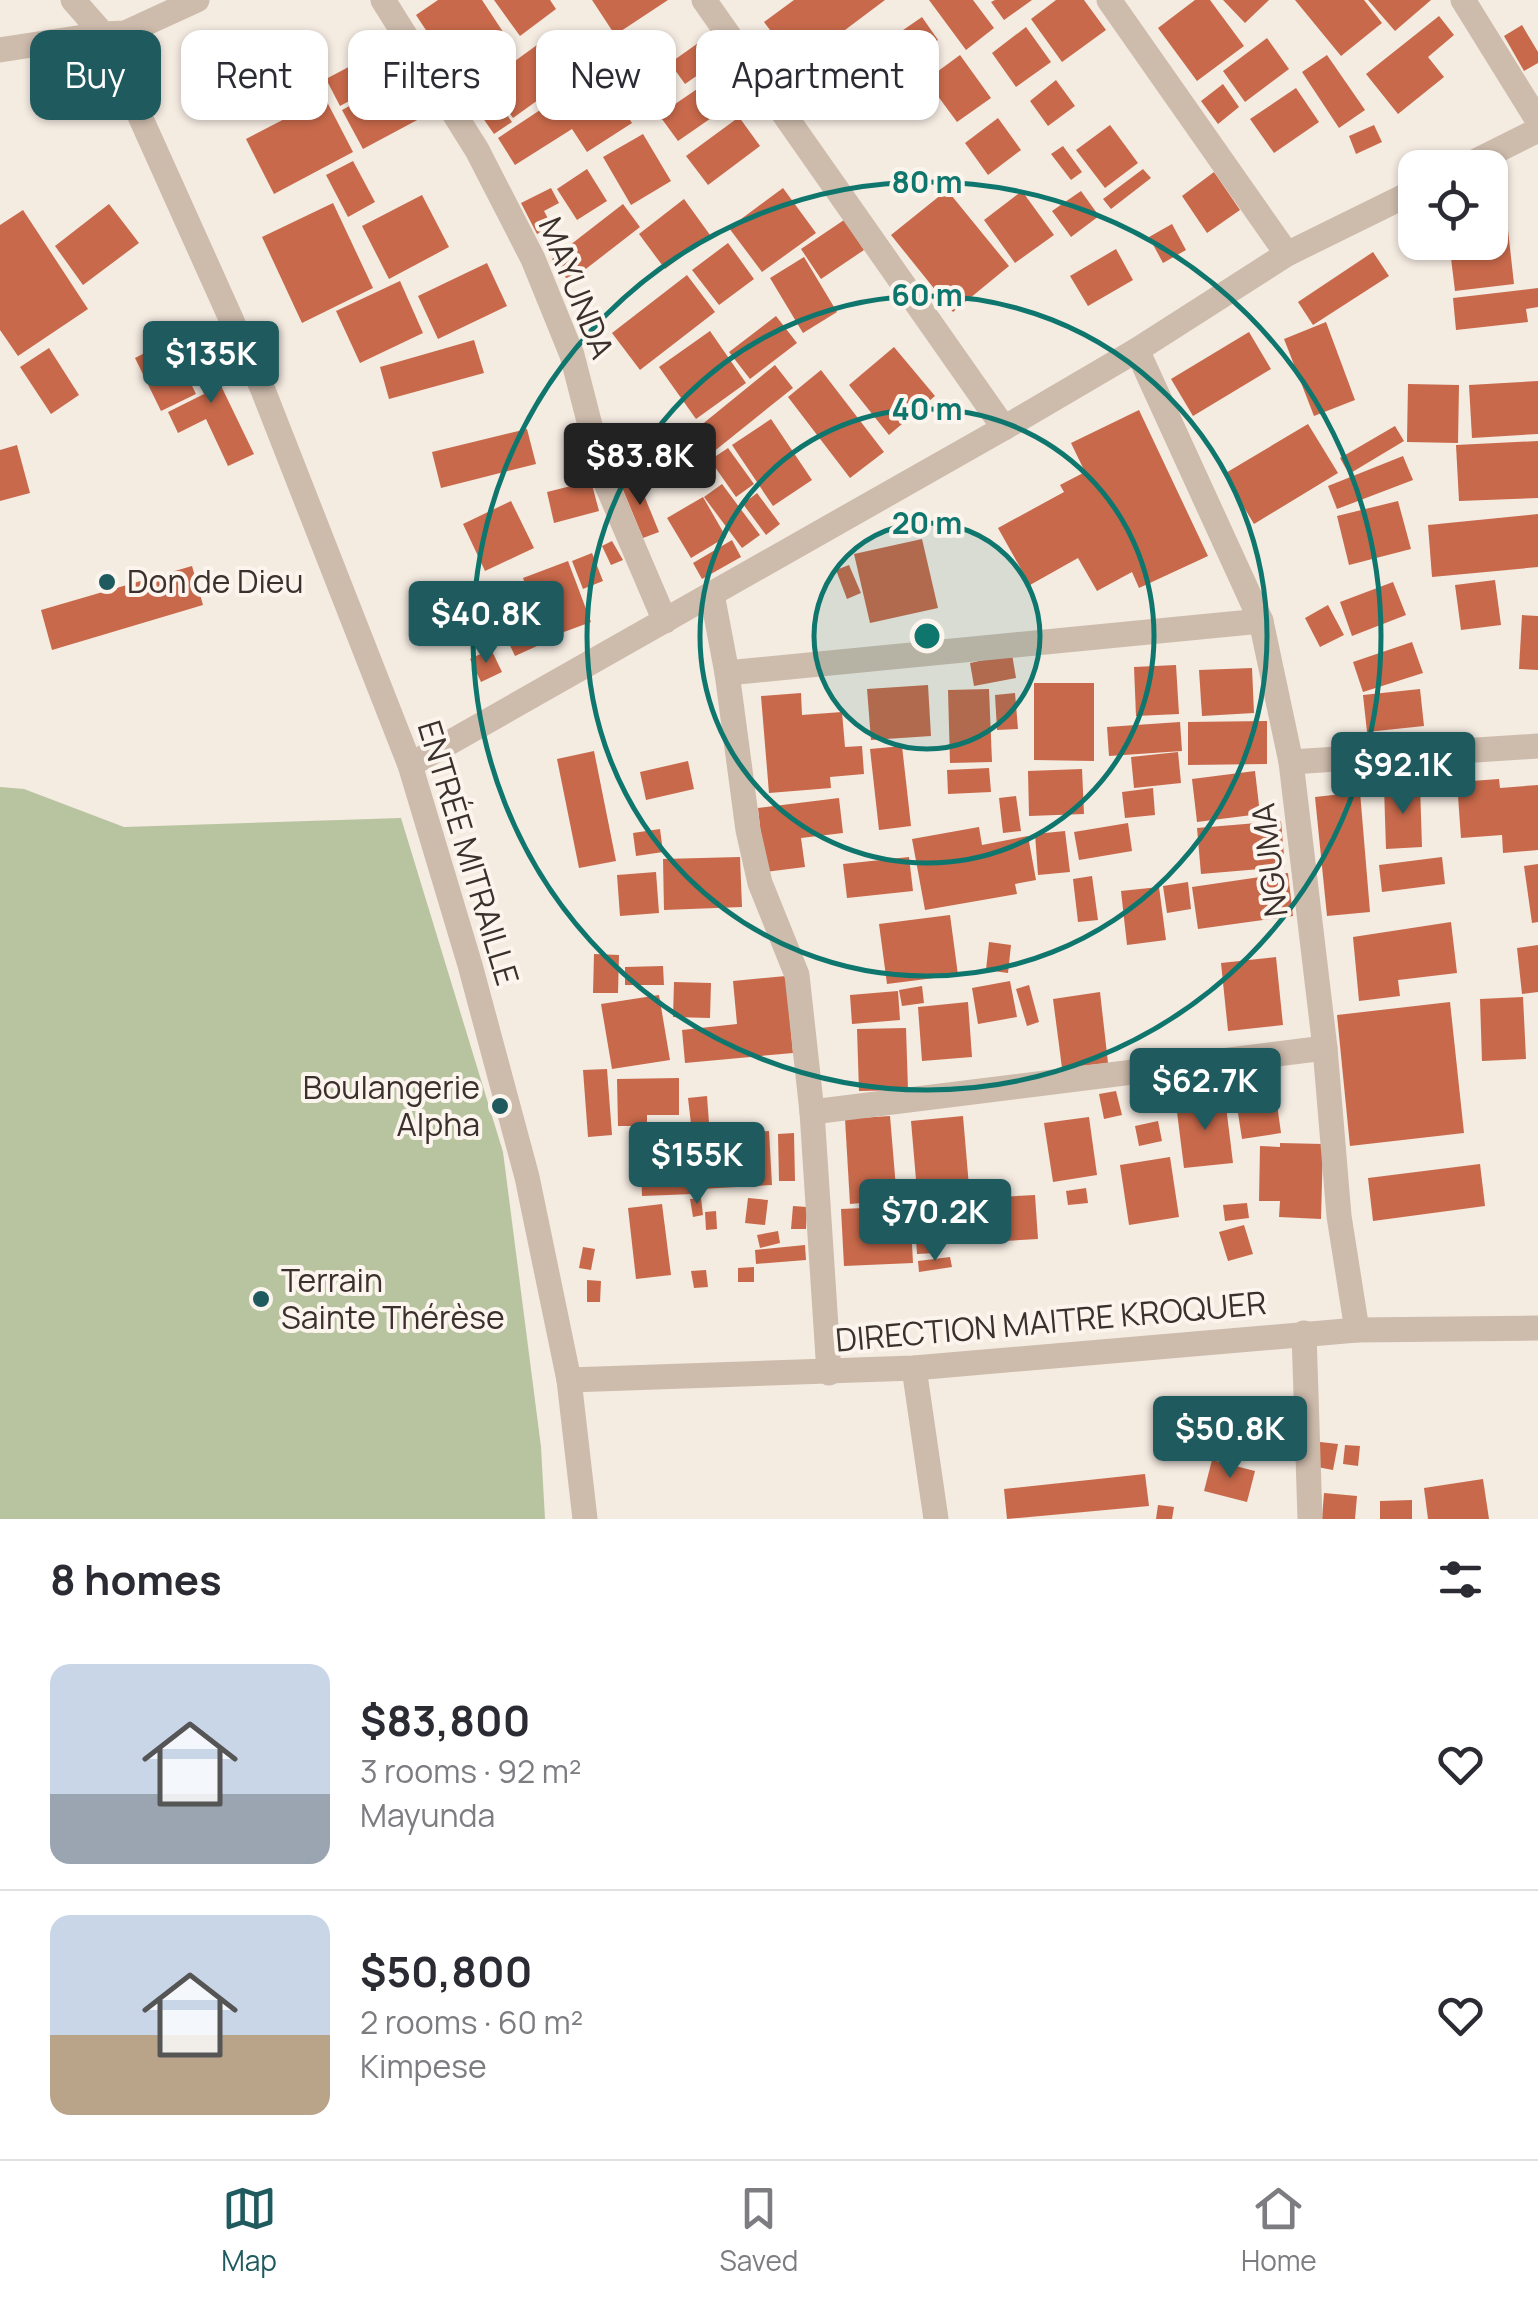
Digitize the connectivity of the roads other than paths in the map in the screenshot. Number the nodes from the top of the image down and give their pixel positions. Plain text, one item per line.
1 (73, 0) edge
2 (197, 0) edge
3 (383, 0) edge
4 (1109, 0) edge
5 (1463, 0) edge
6 (714, 4) edge
7 (99, 30) edge
8 (132, 30) edge
9 (30, 45) edge
10 (0, 50) edge
11 (142, 120) edge
12 (1538, 121) edge
13 (1538, 130) edge
14 (1498, 150) edge
15 (1398, 199) edge
16 (1287, 254) junction
17 (1137, 350) junction
18 (1004, 428) junction
19 (712, 594) junction
20 (1261, 620) junction
21 (665, 621) junction
22 (727, 672) junction
23 (1538, 746) edge
24 (1291, 762) junction
25 (410, 765) junction
26 (1325, 1048) junction
27 (812, 1112) junction
28 (1538, 1328) edge
29 (1357, 1330) junction
30 (1304, 1334) junction
31 (914, 1368) junction
32 (829, 1372) junction
33 (568, 1380) junction
34 (585, 1519) edge
35 (936, 1519) edge
36 (1310, 1519) edge

1 - 7 street, ENTRÉE MITRAILLE
2 - 8 street
3 - 21 street, MAYUNDA
4 - 16 street
5 - 12 street
6 - 18 street
9 - 10 street
11 - 25 street, ENTRÉE MITRAILLE
13 - 14 street
15 - 16 street
16 - 17 street
17 - 18 street
17 - 20 street, NGUMA
18 - 19 street
19 - 21 street
19 - 22 street
20 - 22 street
20 - 24 street, NGUMA
21 - 25 street
22 - 27 street
23 - 24 street
24 - 26 street, NGUMA
25 - 33 street, ENTRÉE MITRAILLE
26 - 27 street
26 - 29 street, NGUMA
27 - 32 street
28 - 29 street, DIRECTION MAITRE KROQUER
29 - 30 street, DIRECTION MAITRE KROQUER
30 - 31 street, DIRECTION MAITRE KROQUER
30 - 36 street
31 - 32 street, DIRECTION MAITRE KROQUER
31 - 35 street
32 - 33 street, DIRECTION MAITRE KROQUER
33 - 34 street, ENTRÉE MITRAILLE

